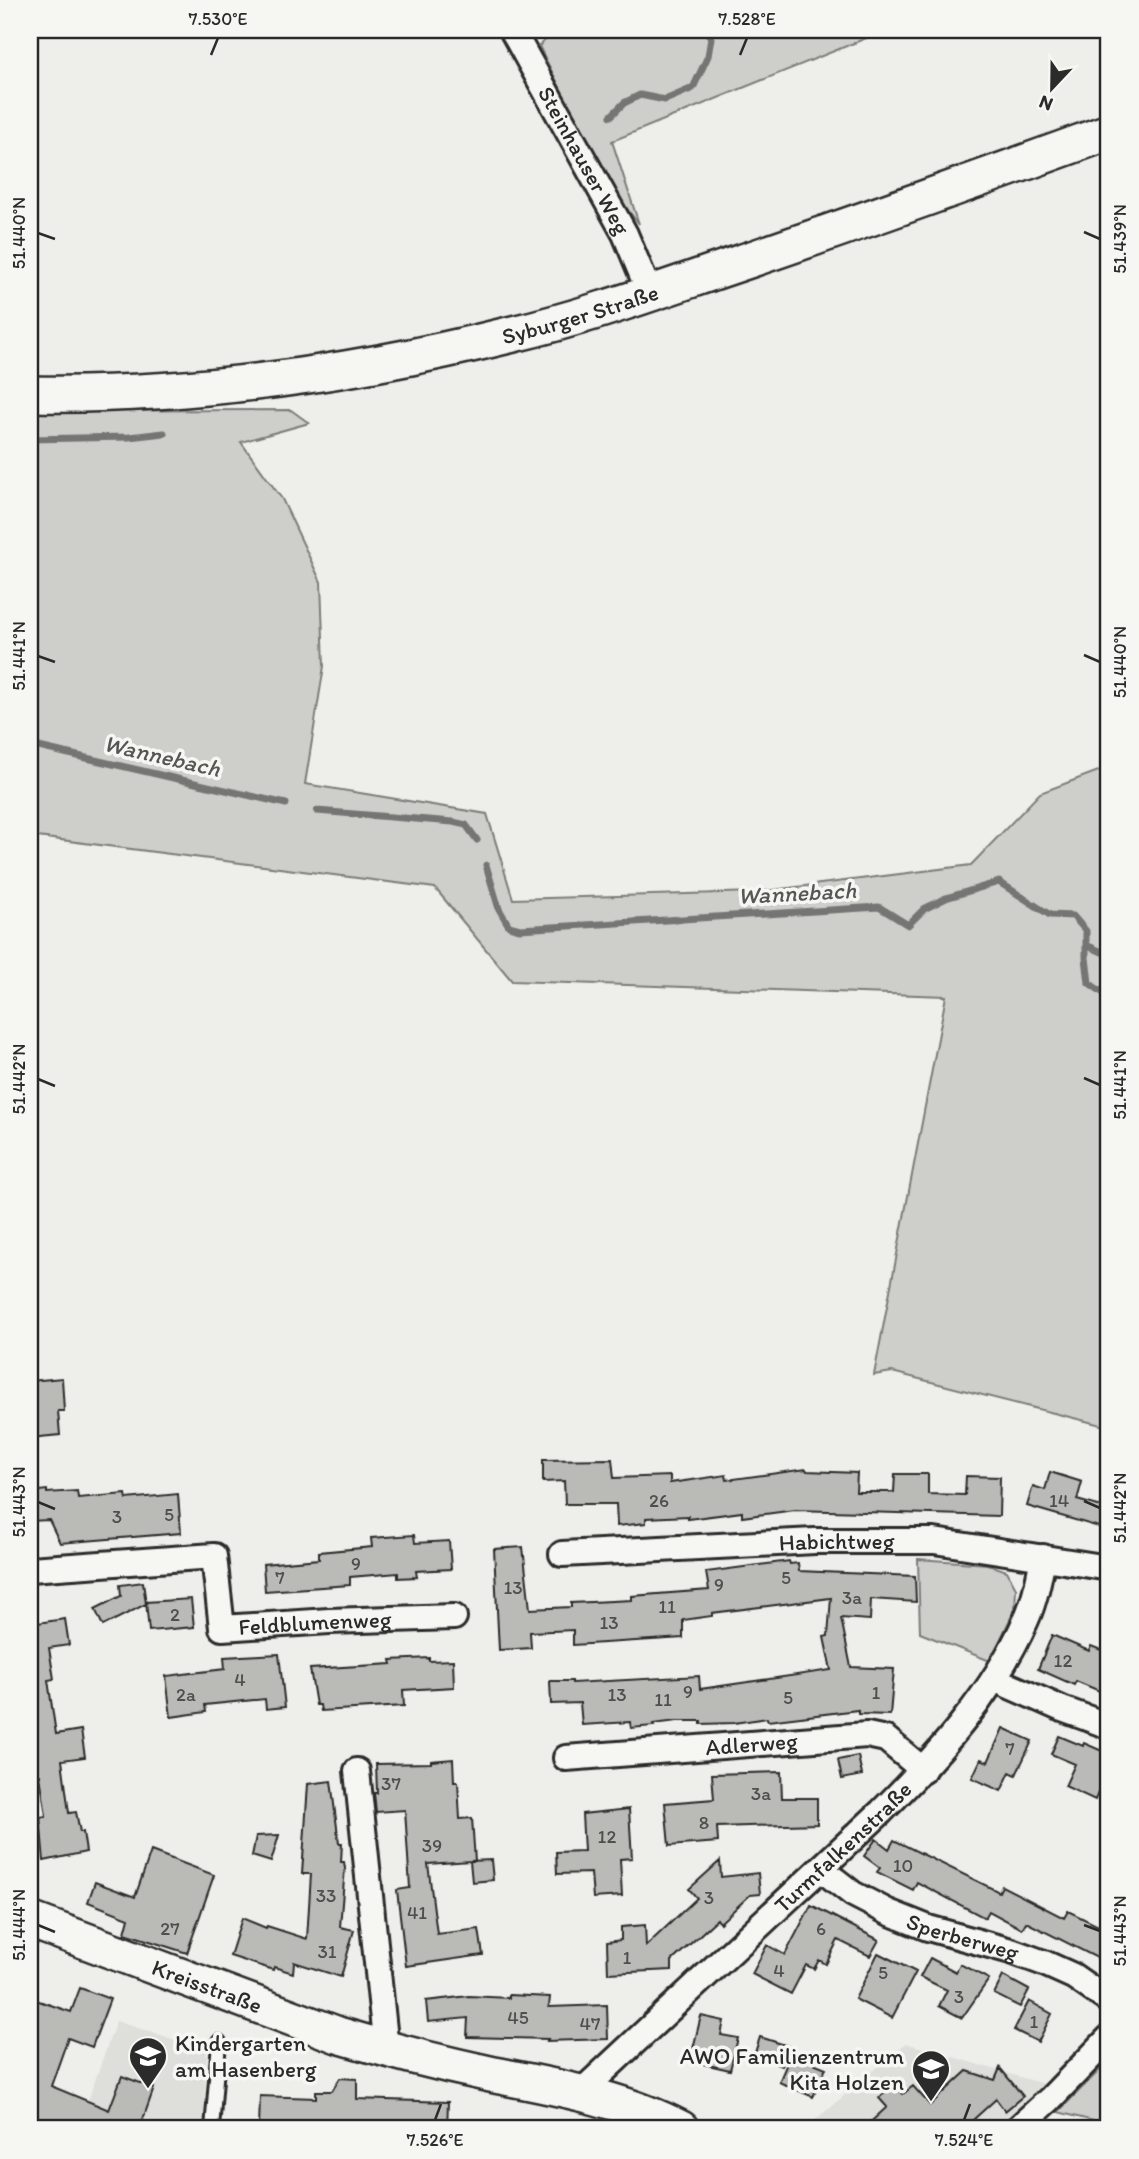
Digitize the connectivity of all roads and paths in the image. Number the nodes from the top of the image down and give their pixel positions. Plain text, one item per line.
1 (512, 30) edge
2 (1109, 132) edge
3 (650, 294) junction
4 (30, 394) edge
5 (562, 1554) dead end
6 (1044, 1557) junction
7 (1109, 1568) edge
8 (30, 1569) edge
9 (454, 1617) dead end
10 (994, 1679) junction
11 (1109, 1726) edge
12 (566, 1758) dead end
13 (923, 1770) junction
14 (357, 1771) dead end
15 (821, 1869) junction
16 (30, 1920) edge
17 (1109, 2001) edge
18 (1109, 2038) edge
19 (219, 2042) dead end
20 (386, 2049) junction
21 (580, 2092) junction
22 (212, 2129) edge
23 (681, 2129) edge
24 (1017, 2129) edge

1 - 3 street, Steinhauser Weg
2 - 3 street, Syburger Straße
3 - 4 street, Syburger Straße
5 - 6 street, Habichtweg
6 - 7 street, Habichtweg
6 - 10 street, Turmfalkenstraße
8 - 9 street, Feldblumenweg
10 - 11 street
10 - 13 street, Turmfalkenstraße
12 - 13 street, Adlerweg
13 - 15 street, Turmfalkenstraße
14 - 20 street
15 - 17 street, Sperberweg
15 - 21 street, Turmfalkenstraße
16 - 20 street, Kreisstraße
18 - 24 street
19 - 22 lane
20 - 21 street, Kreisstraße
21 - 23 street, Kreisstraße

